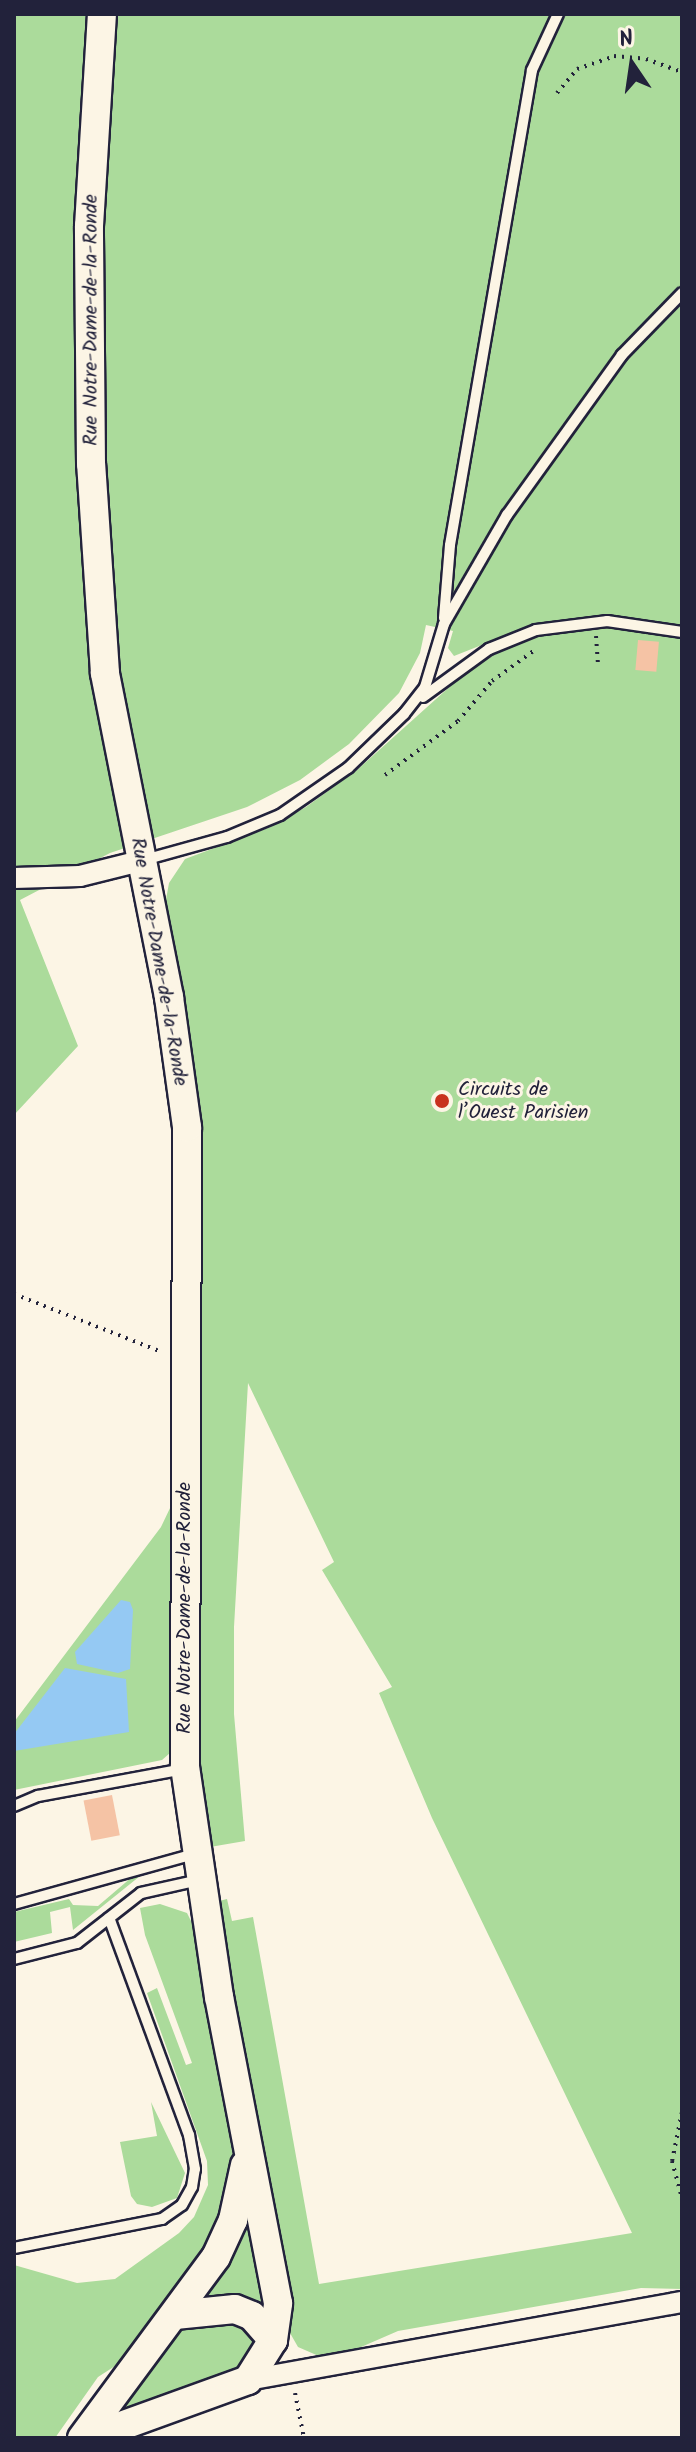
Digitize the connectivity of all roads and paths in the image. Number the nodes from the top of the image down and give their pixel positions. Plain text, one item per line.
1 (102, 14) edge
2 (558, 14) edge
3 (682, 72) edge
4 (557, 93) dead end
5 (682, 293) edge
6 (595, 622) junction
7 (444, 624) junction
8 (551, 627) junction
9 (682, 632) edge
10 (598, 667) dead end
11 (404, 714) junction
12 (385, 775) dead end
13 (140, 861) junction
14 (14, 878) edge
15 (14, 1294) edge
16 (186, 1362) junction
17 (185, 1768) junction
18 (14, 1806) edge
19 (197, 1867) junction
20 (14, 1904) edge
21 (109, 1918) junction
22 (14, 1959) edge
23 (682, 2112) edge
24 (247, 2149) junction
25 (682, 2199) edge
26 (14, 2248) edge
27 (682, 2302) edge
28 (175, 2315) junction
29 (273, 2340) junction
30 (291, 2372) junction
31 (248, 2380) junction
32 (82, 2438) edge
33 (88, 2438) edge
34 (304, 2438) edge

1 - 13 main road, Rue Notre-Dame-de-la-Ronde
2 - 7 lane
3 - 4 path
5 - 7 lane
6 - 8 lane
6 - 9 lane
6 - 10 path
7 - 11 lane
8 - 11 lane
8 - 12 path
11 - 13 lane
13 - 14 street
13 - 16 main road, Rue Notre-Dame-de-la-Ronde
15 - 16 path
16 - 17 main road, Rue Notre-Dame-de-la-Ronde
17 - 18 lane
17 - 19 main road, Rue Notre-Dame-de-la-Ronde
19 - 20 lane
19 - 21 lane
19 - 24 main road, Rue Notre-Dame-de-la-Ronde
21 - 22 lane
21 - 26 lane
23 - 25 path
24 - 28 main road, Rue Notre-Dame-de-la-Ronde
24 - 29 main road, Rue Notre-Dame-de-la-Ronde
27 - 30 street
28 - 29 main road
28 - 32 main road, Rue Notre-Dame-de-la-Ronde
29 - 31 main road
30 - 31 street
30 - 34 path
31 - 33 main road

